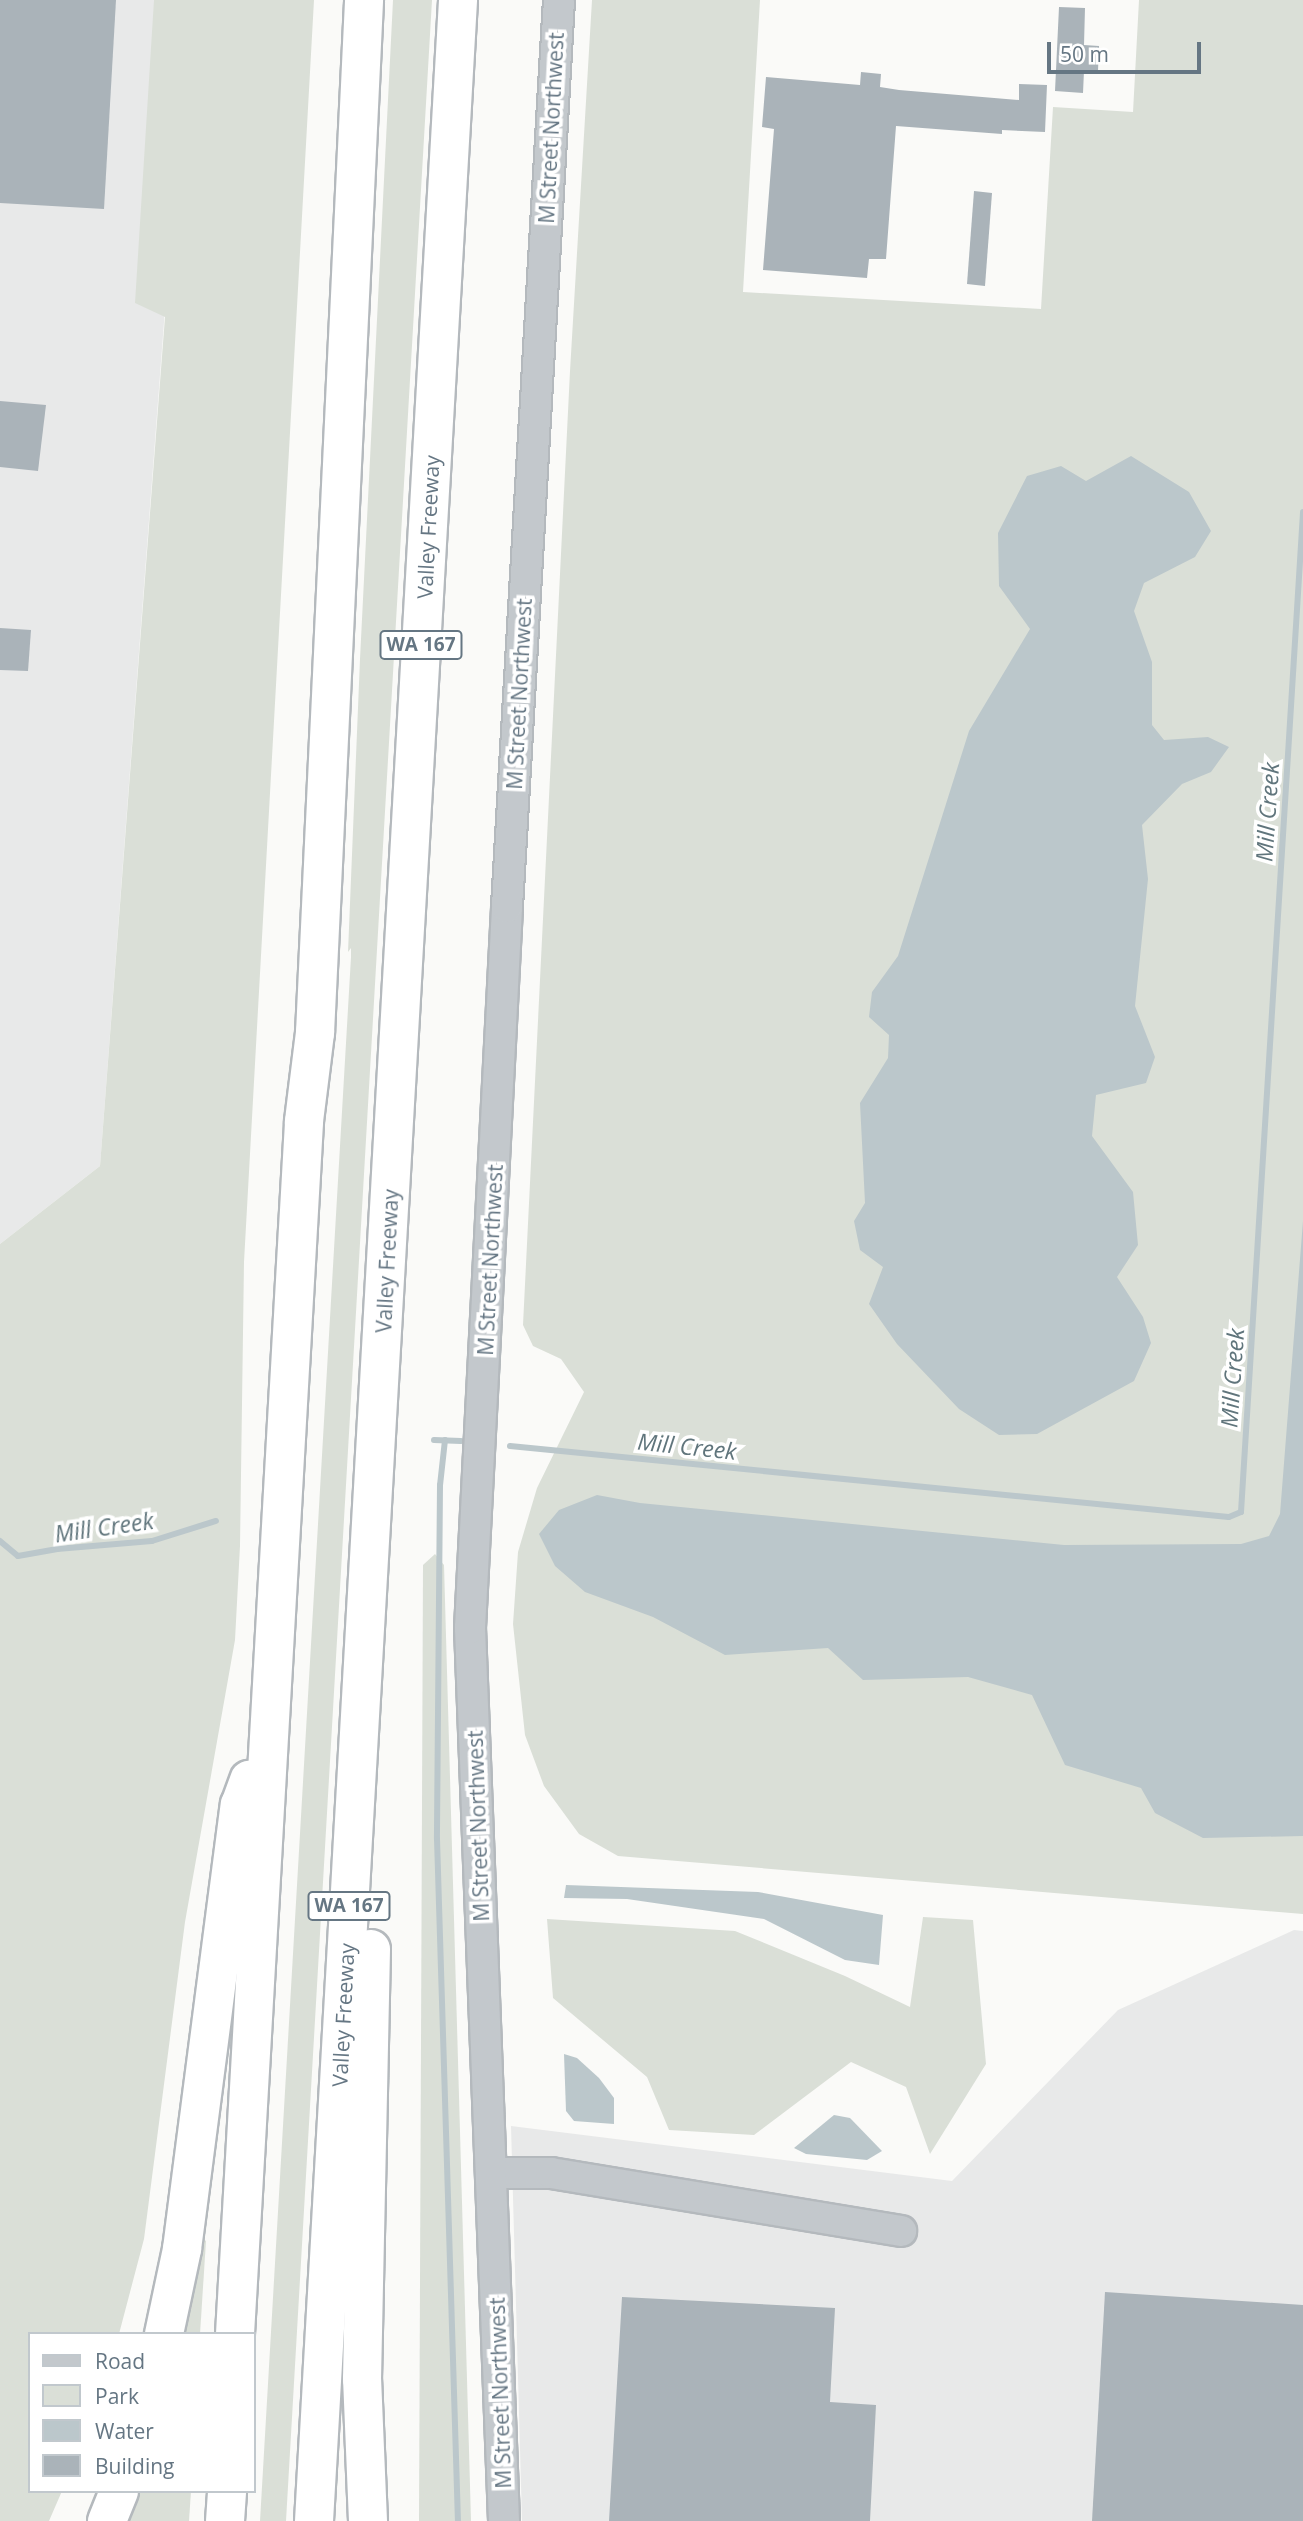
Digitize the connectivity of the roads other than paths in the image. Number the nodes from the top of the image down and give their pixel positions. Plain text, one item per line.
1 (364, 0) edge
2 (458, 0) edge
3 (559, 0) edge
4 (385, 1290) junction
5 (270, 1726) junction
6 (493, 2174) junction
7 (901, 2231) dead end
8 (164, 2332) edge
9 (236, 2332) edge
10 (118, 2493) edge
11 (227, 2493) edge
12 (107, 2521) edge
13 (225, 2521) edge
14 (314, 2521) edge
15 (368, 2521) edge
16 (504, 2521) edge

1 - 5 highway
2 - 4 highway, Valley Freeway / WA 167
3 - 6 street, M Street Northwest
4 - 14 highway, Valley Freeway / WA 167
4 - 15 highway
5 - 8 highway
5 - 9 highway
6 - 7 street
6 - 16 street, M Street Northwest
10 - 12 highway
11 - 13 highway

